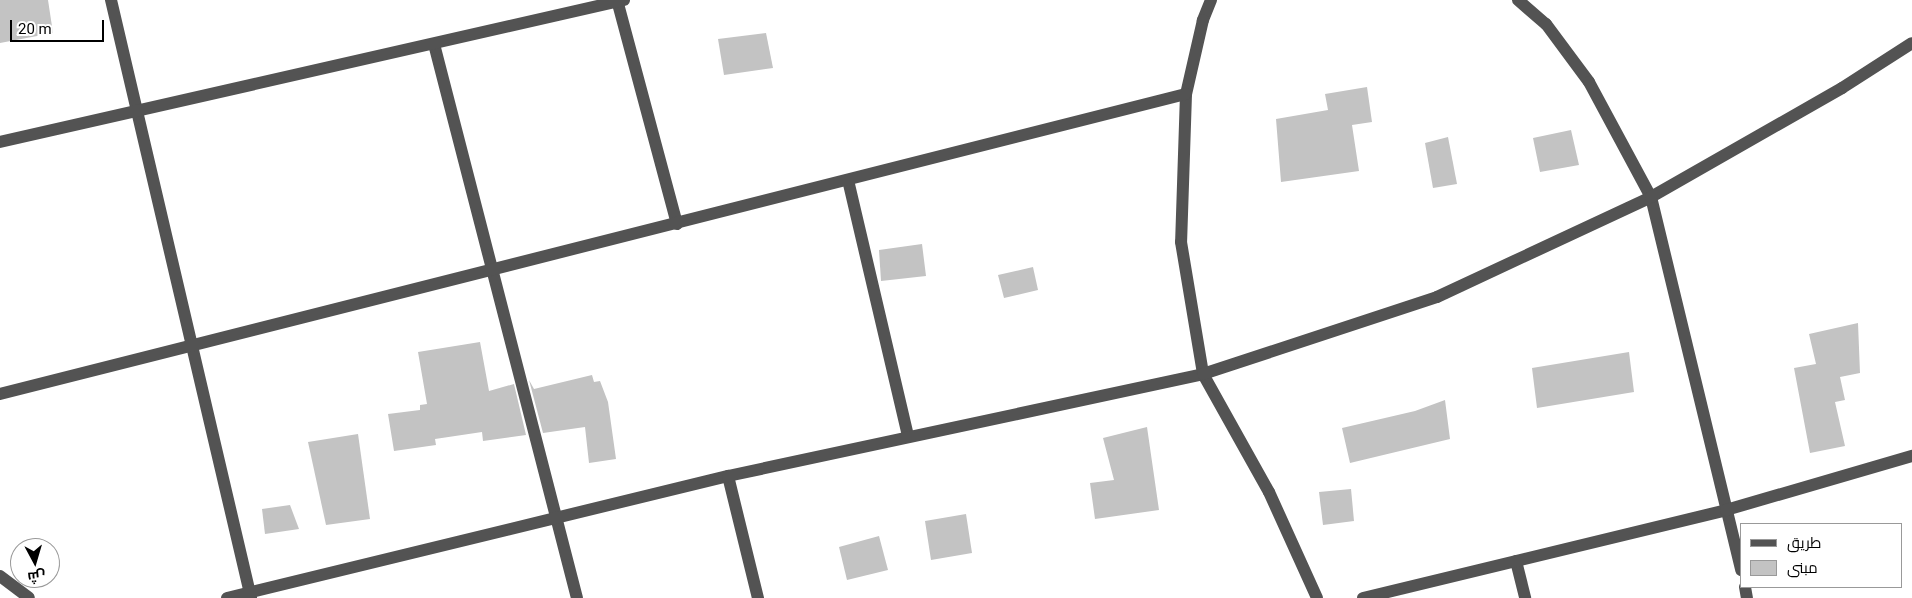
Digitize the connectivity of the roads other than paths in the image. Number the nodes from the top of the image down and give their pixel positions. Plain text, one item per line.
1 (111, 0) edge
2 (620, 0) edge
3 (1211, 0) edge
4 (1518, 0) edge
5 (1912, 43) edge
6 (434, 44) junction
7 (1186, 94) junction
8 (139, 110) junction
9 (0, 142) edge
10 (848, 180) junction
11 (1651, 197) junction
12 (677, 224) junction
13 (492, 271) junction
14 (193, 348) junction
15 (1203, 374) junction
16 (0, 394) edge
17 (908, 436) junction
18 (1912, 456) edge
19 (728, 476) junction
20 (1726, 510) junction
21 (556, 518) junction
22 (1516, 562) junction
23 (1740, 566) edge
24 (0, 576) edge
25 (250, 595) edge
26 (29, 598) edge
27 (227, 598) edge
28 (577, 598) edge
29 (758, 598) edge
30 (1316, 598) edge
31 (1363, 598) edge
32 (1525, 598) edge

1 - 8 street
2 - 6 street
2 - 12 street
3 - 7 street
4 - 11 street
5 - 11 street
6 - 8 street
6 - 13 street
7 - 10 street
7 - 15 street
8 - 9 street
8 - 14 street
10 - 12 street
10 - 17 street
11 - 15 street
11 - 20 street
12 - 13 street
13 - 14 street
13 - 21 street
14 - 16 street
14 - 25 street
15 - 17 street
15 - 30 street
17 - 19 street
18 - 20 street
19 - 21 street
19 - 29 street
20 - 22 street
20 - 23 street
21 - 25 street
21 - 28 street
22 - 31 street
22 - 32 street
24 - 26 street
25 - 27 street

